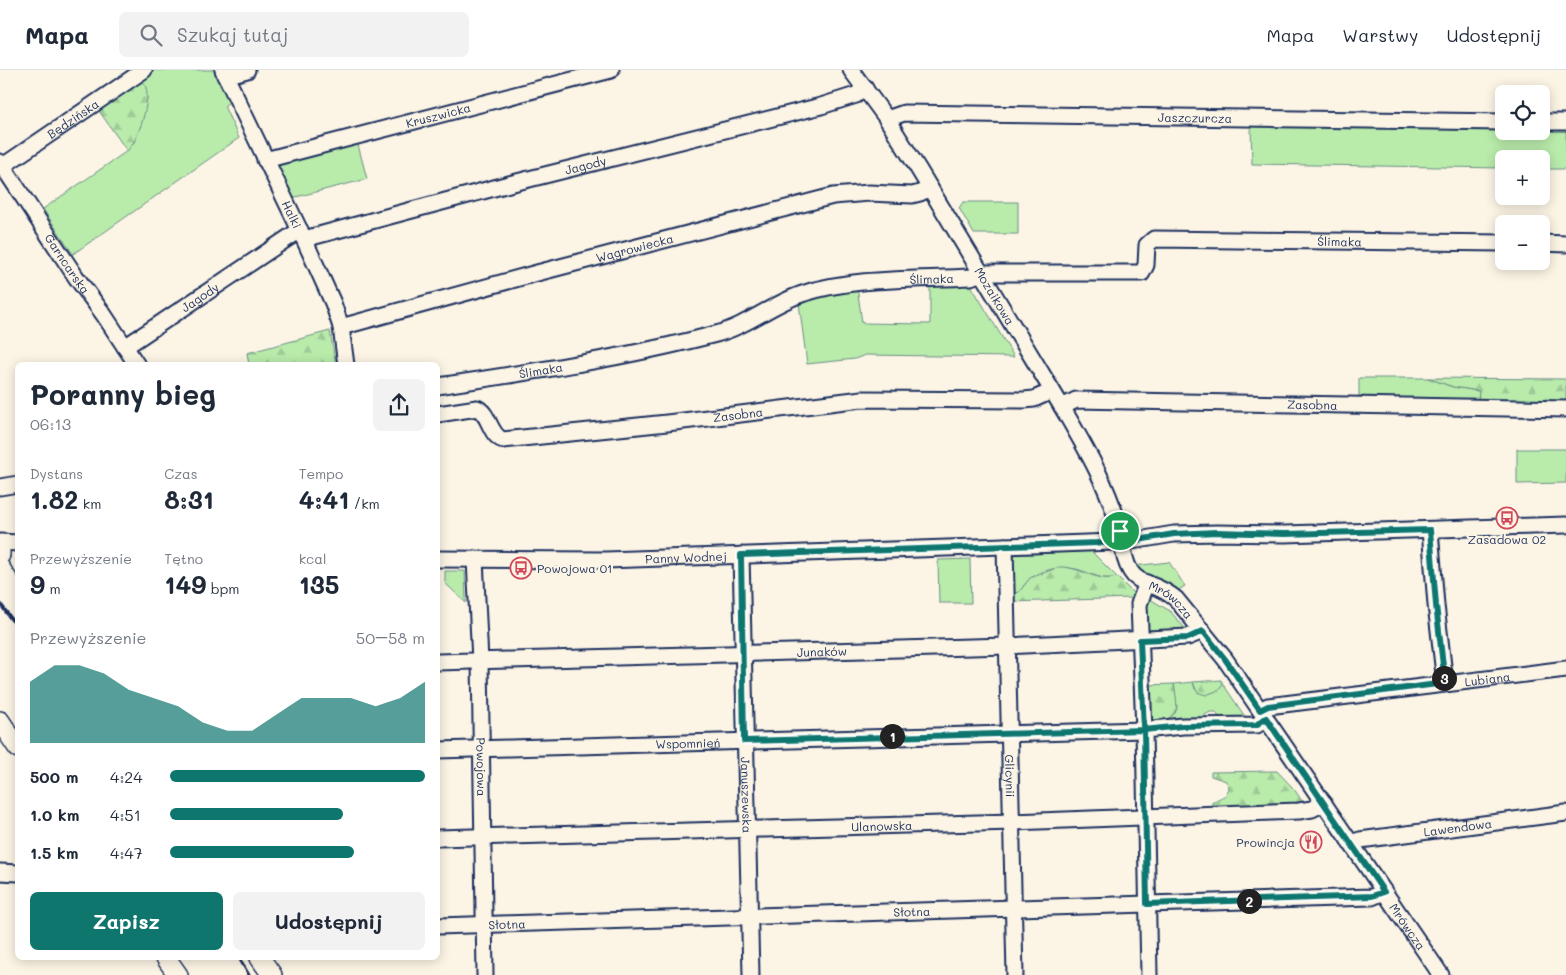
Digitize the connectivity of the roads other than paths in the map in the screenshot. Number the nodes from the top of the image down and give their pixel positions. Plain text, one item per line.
1 (144, 70) edge
2 (247, 70) edge
3 (611, 70) edge
4 (851, 70) edge
5 (224, 73) edge
6 (865, 88) junction
7 (887, 119) junction
8 (1495, 122) edge
9 (1550, 122) edge
10 (1566, 122) edge
11 (265, 160) junction
12 (1, 165) edge
13 (930, 188) junction
14 (302, 235) junction
15 (1495, 243) edge
16 (1550, 243) edge
17 (1566, 244) edge
18 (981, 273) junction
19 (341, 327) junction
20 (126, 347) junction
21 (135, 362) edge
22 (346, 362) edge
23 (440, 386) edge
24 (1052, 391) junction
25 (1062, 407) junction
26 (1566, 409) edge
27 (440, 414) edge
28 (15, 484) edge
29 (0, 487) edge
30 (1566, 525) edge
31 (1430, 530) junction
32 (1122, 541) junction
33 (0, 542) edge
34 (15, 543) edge
35 (1005, 546) junction
36 (0, 547) edge
37 (15, 553) edge
38 (0, 555) edge
39 (741, 555) junction
40 (440, 558) edge
41 (475, 559) junction
42 (0, 568) edge
43 (1147, 584) junction
44 (0, 586) edge
45 (15, 591) edge
46 (15, 608) edge
47 (1203, 631) junction
48 (1140, 640) junction
49 (1007, 646) junction
50 (742, 654) junction
51 (480, 661) junction
52 (440, 662) edge
53 (1566, 669) edge
54 (1445, 683) junction
55 (0, 712) edge
56 (1263, 714) junction
57 (0, 721) edge
58 (15, 730) edge
59 (1144, 730) junction
60 (1009, 733) junction
61 (744, 741) junction
62 (15, 744) edge
63 (481, 749) junction
64 (440, 750) edge
65 (1324, 803) junction
66 (1566, 813) edge
67 (1145, 817) junction
68 (1013, 822) junction
69 (747, 830) junction
70 (483, 837) junction
71 (440, 838) edge
72 (1350, 844) junction
73 (0, 872) edge
74 (15, 873) edge
75 (1384, 892) junction
76 (1147, 904) junction
77 (1013, 908) junction
78 (749, 917) junction
79 (484, 924) junction
80 (440, 926) edge
81 (167, 960) edge
82 (261, 960) edge
83 (178, 975) edge
84 (272, 975) edge
85 (485, 975) edge
86 (750, 975) edge
87 (1015, 975) edge
88 (1149, 975) edge
89 (1441, 975) edge

1 - 12 street, Będzińska
2 - 5 street
3 - 11 street, Kruszwicka
4 - 6 street, Mozaikowa
5 - 11 street, Halki
6 - 7 street, Mozaikowa
6 - 14 street, Jagody
7 - 8 street, Jaszczurcza
7 - 13 street, Mozaikowa
9 - 10 street
11 - 14 street, Halki
12 - 20 street, Garncarska
13 - 18 street, Mozaikowa
13 - 19 street, Wągrowiecka
14 - 19 street, Halki
14 - 20 street, Jagody
15 - 18 street, Ślimaka
16 - 17 street
18 - 23 street, Ślimaka
18 - 24 street, Mozaikowa
19 - 22 street, Halki
20 - 21 street, Garncarska
24 - 25 street, Mozaikowa
24 - 27 street, Zasobna
25 - 26 street, Zasobna
25 - 32 street, Mozaikowa
28 - 29 street
30 - 31 street, Panny Wodnej
31 - 32 street, Panny Wodnej
31 - 54 street
32 - 35 street, Panny Wodnej
32 - 43 street, Mrówcza
33 - 34 street
35 - 39 street, Panny Wodnej
35 - 49 street, Glicynii
36 - 38 main road
37 - 38 street
39 - 41 street, Panny Wodnej
39 - 50 street, Januszewska
40 - 41 street, Panny Wodnej
41 - 51 street, Powojowa
42 - 45 main road
43 - 47 street, Mrówcza
43 - 48 street
44 - 46 main road
47 - 48 street, Junaków
47 - 56 street, Mrówcza
48 - 49 street, Junaków
48 - 59 street
49 - 50 street, Junaków
49 - 60 street, Glicynii
50 - 51 street, Junaków
50 - 61 street, Januszewska
51 - 52 street, Junaków
51 - 63 street, Powojowa
53 - 54 street, Lubiana
54 - 56 street, Lubiana
55 - 58 main road
56 - 59 street, Wspomnień
56 - 65 street, Mrówcza
57 - 62 main road
59 - 60 street, Wspomnień
59 - 67 street
60 - 61 street, Wspomnień
60 - 68 street, Glicynii
61 - 63 street, Wspomnień
61 - 69 street, Januszewska
63 - 64 street, Wspomnień
63 - 70 street, Powojowa
65 - 67 street, Ulanowska
65 - 72 street, Mrówcza
66 - 72 street, Lawendowa
67 - 68 street, Ulanowska
67 - 76 street
68 - 69 street, Ulanowska
68 - 77 street, Glicynii
69 - 70 street, Ulanowska
69 - 78 street, Januszewska
70 - 71 street, Ulanowska
70 - 79 street, Powojowa
72 - 75 street, Mrówcza
73 - 74 street
75 - 76 street, Słotna
75 - 89 street, Mrówcza
76 - 77 street, Słotna
76 - 88 street
77 - 78 street, Słotna
77 - 87 street, Glicynii
78 - 79 street, Słotna
78 - 86 street, Januszewska
79 - 80 street, Słotna
79 - 85 street, Powojowa
81 - 83 main road
82 - 84 main road

